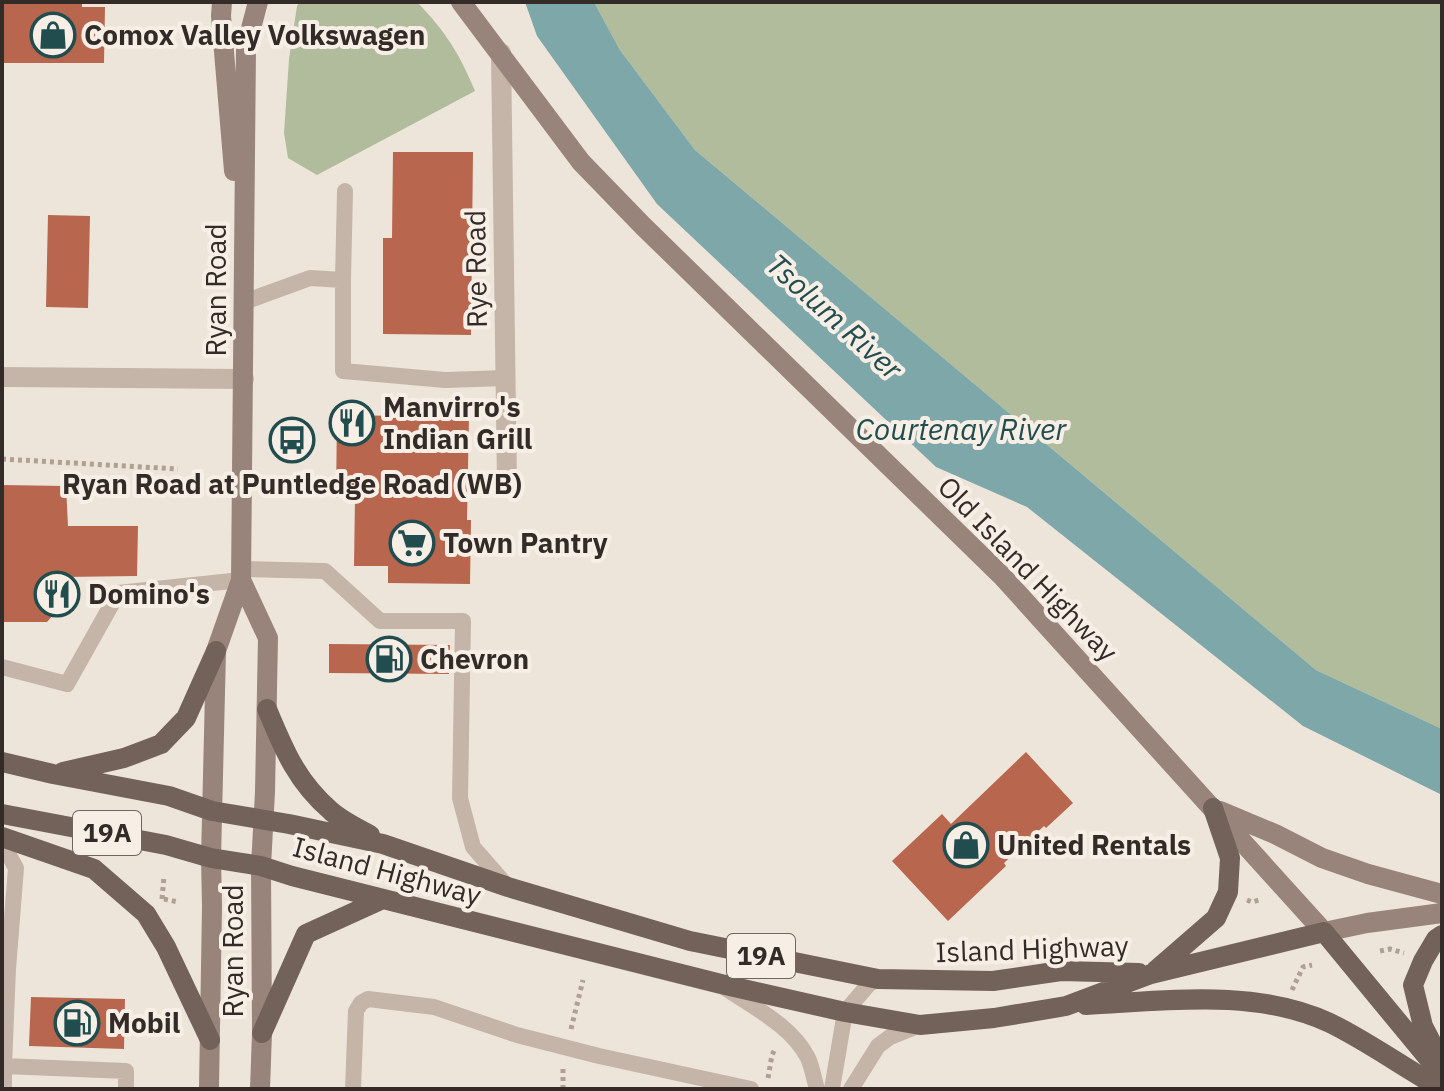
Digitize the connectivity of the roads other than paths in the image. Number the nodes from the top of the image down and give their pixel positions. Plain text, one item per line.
1 (222, 2) edge
2 (258, 2) edge
3 (269, 2) edge
4 (461, 2) edge
5 (246, 47) junction
6 (501, 53) junction
7 (345, 191) dead end
8 (343, 280) junction
9 (244, 302) junction
10 (2, 377) edge
11 (505, 378) junction
12 (244, 379) junction
13 (507, 484) dead end
14 (241, 574) junction
15 (216, 651) junction
16 (2, 667) edge
17 (267, 709) junction
18 (2, 762) edge
19 (53, 774) junction
20 (1213, 808) junction
21 (212, 811) junction
22 (2, 814) edge
23 (264, 820) junction
24 (2, 840) edge
25 (383, 844) junction
26 (211, 858) junction
27 (261, 866) junction
28 (508, 887) junction
29 (1442, 894) edge
30 (383, 899) junction
31 (1442, 913) edge
32 (1324, 932) junction
33 (1442, 935) edge
34 (1151, 974) junction
35 (878, 979) junction
36 (721, 984) junction
37 (1066, 1006) junction
38 (845, 1012) junction
39 (920, 1025) junction
40 (262, 1033) junction
41 (210, 1040) junction
42 (1442, 1062) edge
43 (3, 1066) edge
44 (1442, 1075) edge
45 (4, 1089) edge
46 (126, 1089) edge
47 (209, 1089) edge
48 (260, 1089) edge
49 (353, 1089) edge
50 (751, 1089) edge
51 (817, 1089) edge
52 (832, 1089) edge
53 (851, 1089) edge
54 (1442, 1089) edge

1 - 9 main road
2 - 5 main road, Ryan Road
3 - 5 main road
4 - 6 main road, Old Island Highway
5 - 9 main road, Ryan Road
6 - 11 street, Rye Road
6 - 20 main road, Old Island Highway
7 - 8 lane
8 - 9 lane
8 - 11 lane
9 - 12 main road, Ryan Road
10 - 12 street
11 - 13 street, Rye Road
12 - 14 main road, Ryan Road
14 - 15 main road, Ryan Road
14 - 16 lane
14 - 17 main road, Ryan Road
14 - 28 lane
15 - 19 main road
15 - 21 main road, Ryan Road
17 - 23 main road, Ryan Road
17 - 25 main road
18 - 19 main road, Island Highway / 19A
19 - 21 main road, Island Highway / 19A
20 - 29 main road
20 - 32 main road, Old Island Highway
20 - 34 main road
21 - 23 main road, Island Highway / 19A
21 - 26 main road, Ryan Road
22 - 26 main road, Island Highway / 19A
23 - 25 main road, Island Highway / 19A
23 - 27 main road, Ryan Road
24 - 41 main road
24 - 43 lane
25 - 28 main road, Island Highway / 19A
26 - 27 main road, Island Highway / 19A
26 - 41 main road, Ryan Road
27 - 30 main road, Island Highway / 19A
27 - 40 main road, Ryan Road
28 - 35 main road, Island Highway / 19A
30 - 36 main road, Island Highway / 19A
30 - 40 main road
31 - 32 main road
32 - 34 main road, 19A
32 - 44 main road
33 - 42 main road
34 - 35 main road, Island Highway / 19A
34 - 37 main road, Island Highway / 19A
35 - 38 lane
36 - 38 main road, Island Highway / 19A
36 - 51 lane
37 - 39 main road, Island Highway / 19A
37 - 54 main road
38 - 39 main road, Island Highway / 19A
38 - 52 lane
39 - 53 lane
40 - 48 main road, Ryan Road
41 - 47 main road, Ryan Road
43 - 45 lane
43 - 46 lane
49 - 50 lane

